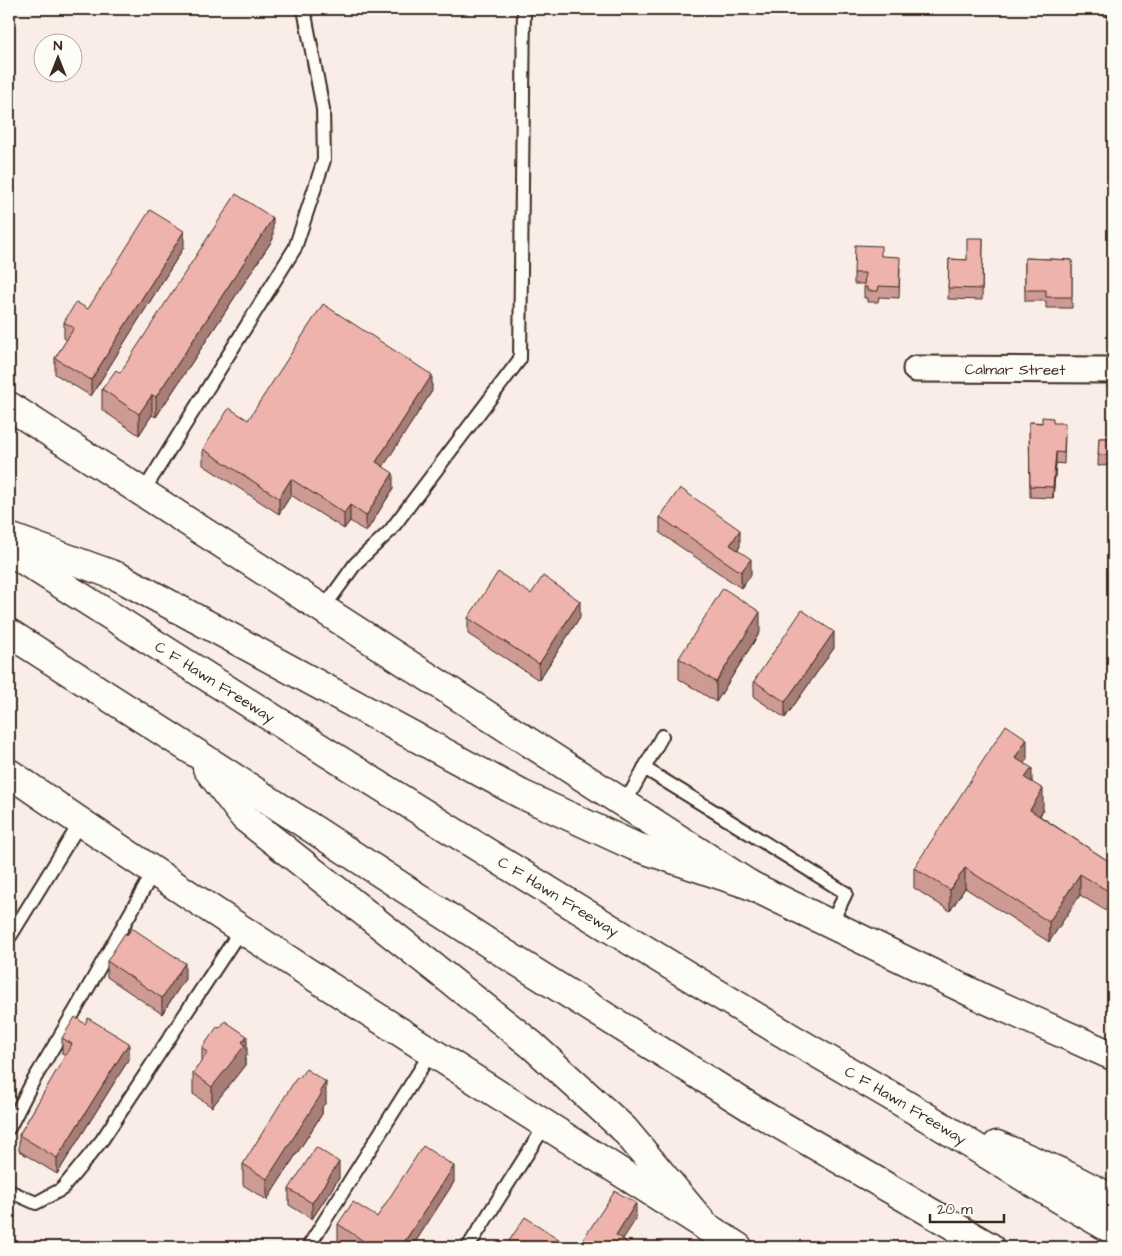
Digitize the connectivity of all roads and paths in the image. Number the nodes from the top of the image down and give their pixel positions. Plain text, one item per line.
1 (304, 9) edge
2 (524, 9) edge
3 (916, 369) dead end
4 (1113, 370) edge
5 (9, 406) edge
6 (144, 492) junction
7 (9, 537) edge
8 (9, 551) edge
9 (323, 609) junction
10 (9, 633) edge
11 (662, 736) dead end
12 (196, 753) junction
13 (644, 768) junction
14 (9, 773) edge
15 (624, 805) junction
16 (80, 822) junction
17 (154, 871) junction
18 (750, 885) junction
19 (831, 924) junction
20 (242, 928) junction
21 (11, 934) dead end
22 (432, 1052) junction
23 (1113, 1056) edge
24 (915, 1110) junction
25 (546, 1124) junction
26 (9, 1128) edge
27 (9, 1191) edge
28 (1113, 1199) edge
29 (706, 1227) junction
30 (1113, 1230) edge
31 (308, 1247) edge
32 (468, 1247) edge
33 (738, 1247) edge
34 (990, 1247) edge

1 - 6 lane
2 - 9 lane
3 - 4 street, Calmar Street
5 - 6 main road
6 - 9 main road
7 - 18 main road
8 - 24 main road, C F Hawn Freeway
9 - 15 main road
10 - 12 main road
11 - 13 lane
12 - 29 main road
12 - 34 main road
13 - 15 lane
13 - 19 lane
14 - 16 main road
15 - 18 main road
16 - 17 main road
16 - 21 lane
17 - 20 main road
17 - 26 lane
18 - 19 main road
19 - 23 main road
20 - 22 main road
20 - 27 lane
22 - 25 main road
22 - 31 lane
24 - 28 main road
24 - 30 main road, C F Hawn Freeway
25 - 29 main road
25 - 32 lane
29 - 33 main road

